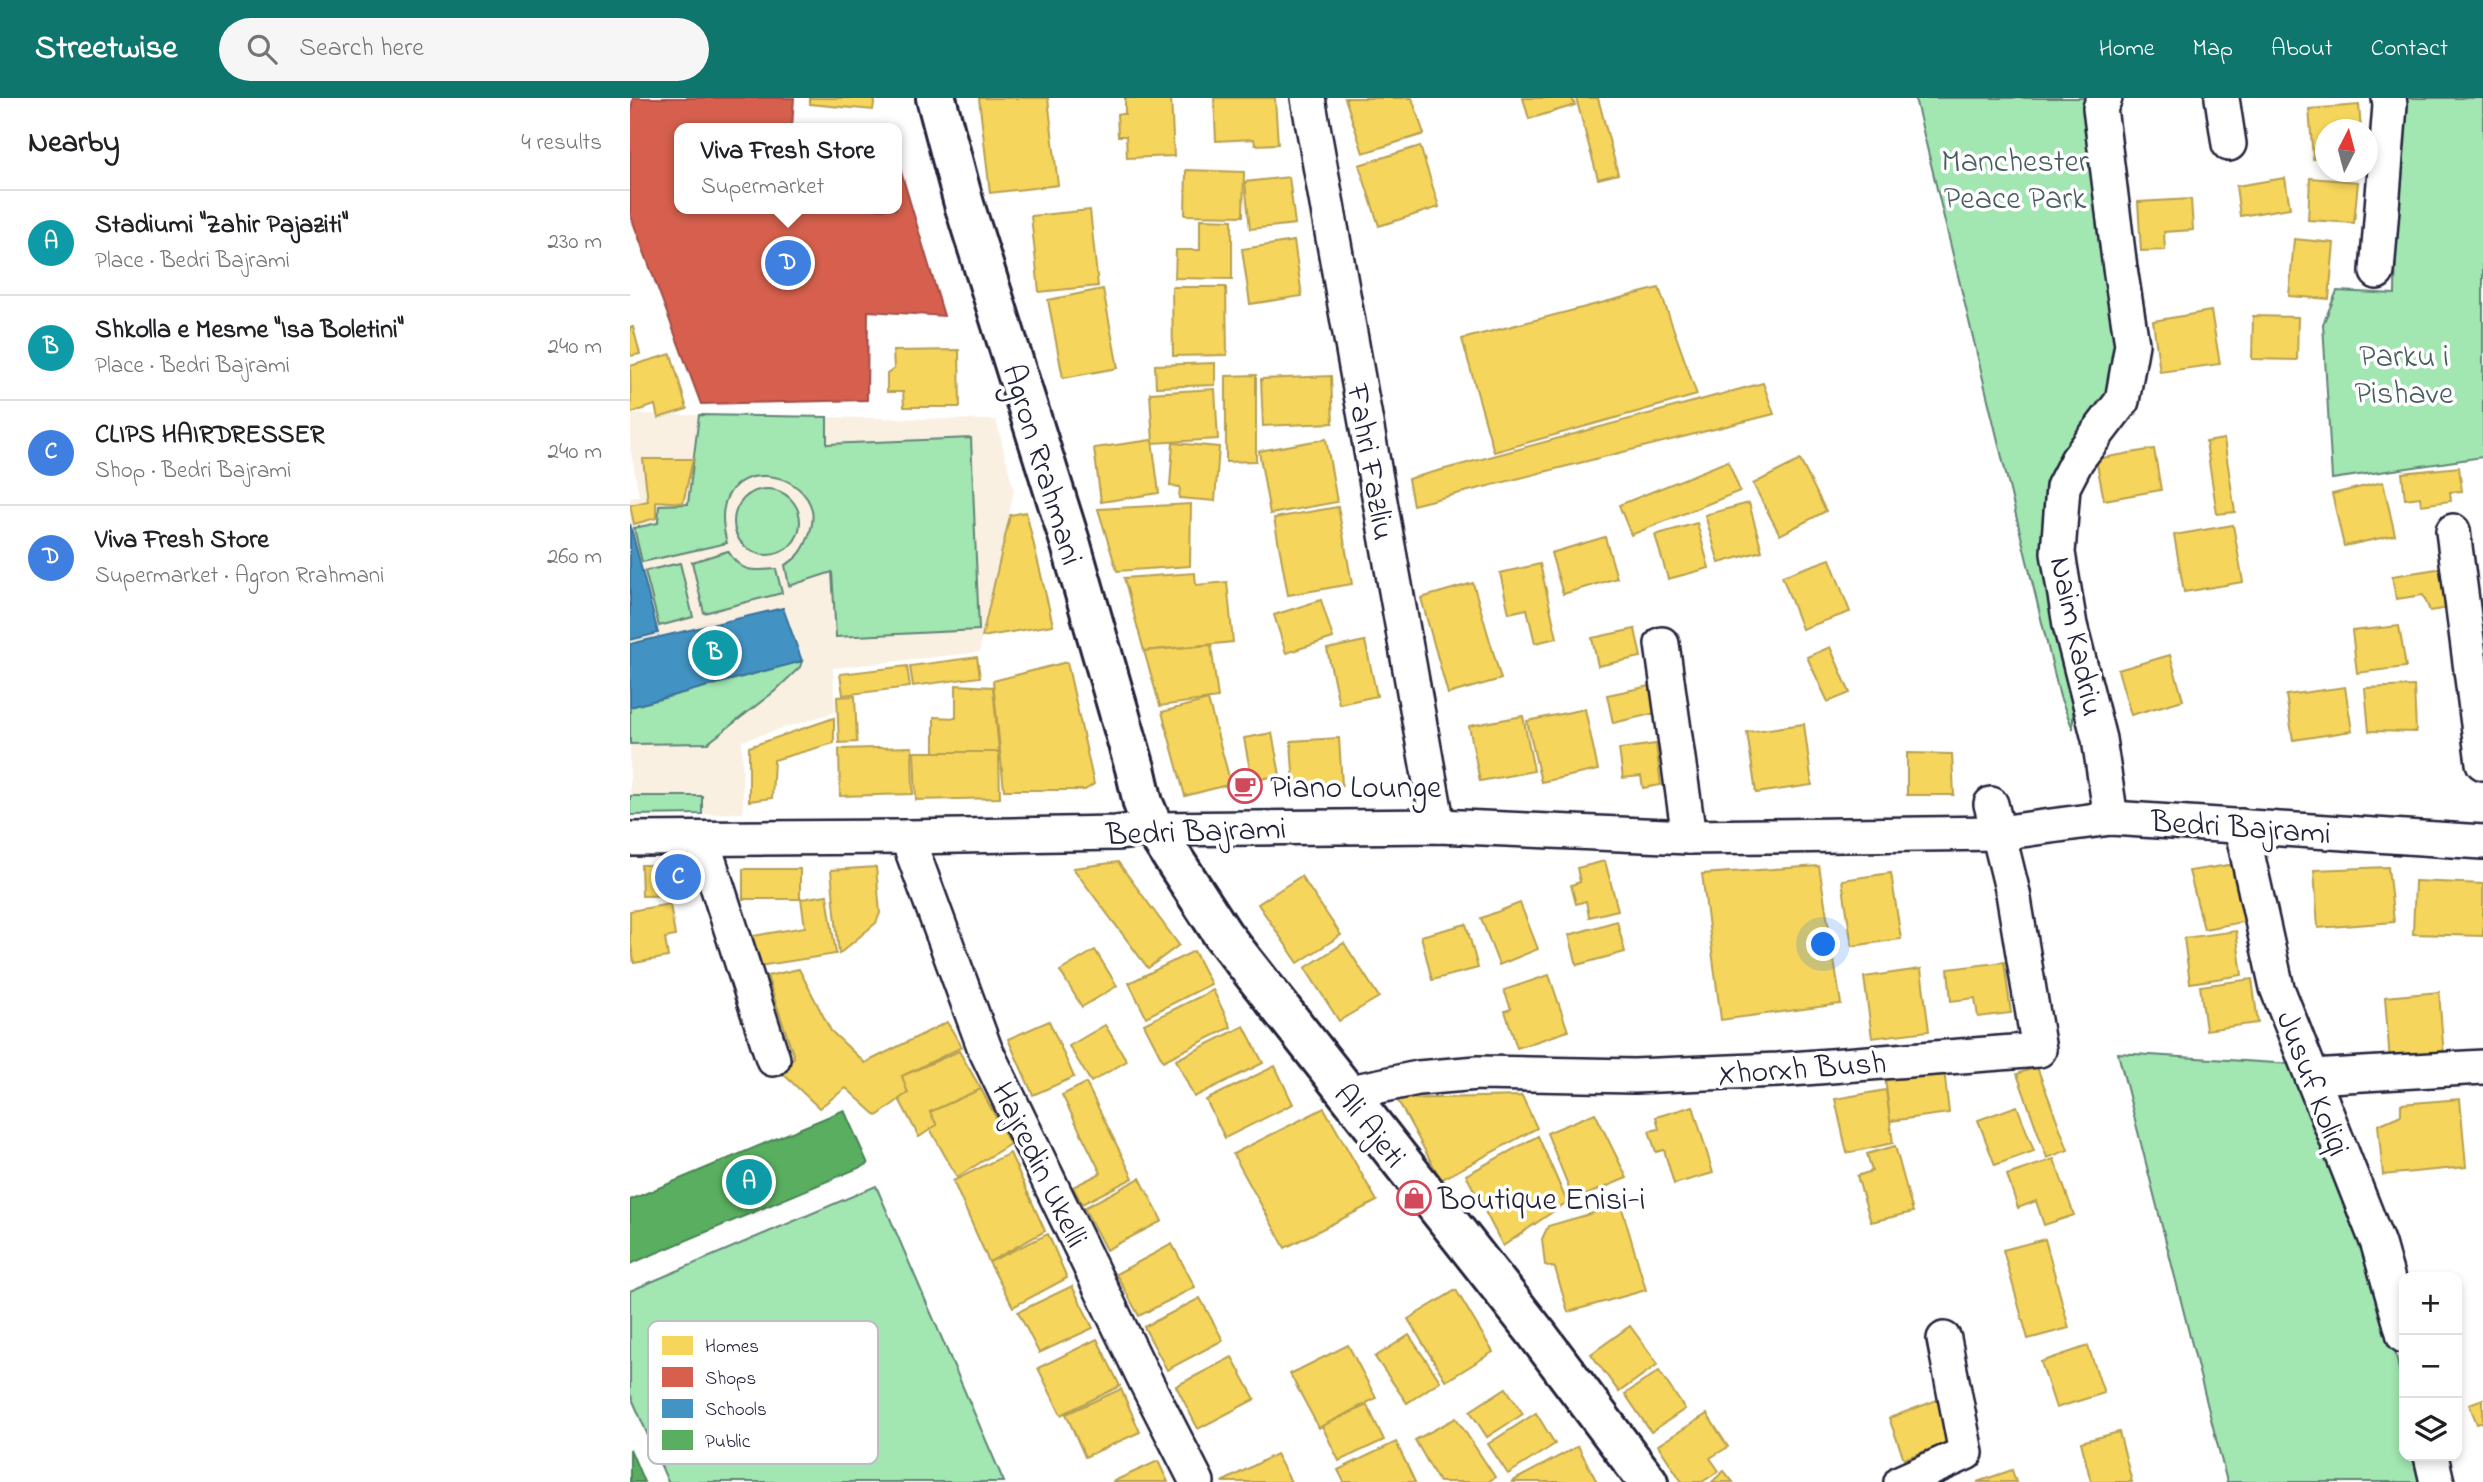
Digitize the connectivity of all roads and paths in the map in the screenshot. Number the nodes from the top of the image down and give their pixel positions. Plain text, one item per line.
1 (936, 98) edge
2 (1308, 98) edge
3 (2105, 98) edge
4 (2222, 98) edge
5 (2389, 98) edge
6 (2229, 144) dead end
7 (2377, 272) dead end
8 (2453, 531) dead end
9 (1662, 644) dead end
10 (2483, 763) edge
11 (2111, 818) junction
12 (1995, 819) junction
13 (1438, 826) junction
14 (2241, 826) junction
15 (1154, 829) junction
16 (907, 837) junction
17 (1689, 837) junction
18 (630, 839) edge
19 (702, 839) junction
20 (2483, 842) edge
21 (773, 1059) dead end
22 (2483, 1067) edge
23 (2312, 1077) junction
24 (1346, 1093) junction
25 (2404, 1335) edge
26 (1944, 1339) dead end
27 (2432, 1461) edge
28 (1198, 1482) edge
29 (1648, 1482) edge
30 (1901, 1482) edge
31 (2437, 1482) edge

1 - 15 main road, Agron Rrahmani
2 - 13 street, Fahri Fazliu
3 - 11 street, Naim Kadriu
4 - 6 street
5 - 7 street
8 - 10 street
9 - 17 street
11 - 12 street, Bedri Bajrami
11 - 14 street, Bedri Bajrami
12 - 17 street, Bedri Bajrami
12 - 24 street, Xhorxh Bush
13 - 15 street, Bedri Bajrami
13 - 17 street, Bedri Bajrami
14 - 20 street, Bedri Bajrami
14 - 23 street, Jusuf Koliqi
15 - 16 street, Bedri Bajrami
15 - 24 main road, Ali Ajeti
16 - 19 street, Bedri Bajrami
16 - 28 street, Hajredin Ukelli
18 - 19 street, Bedri Bajrami
19 - 21 street
22 - 23 street
23 - 25 street, Jusuf Koliqi
24 - 29 main road, Ali Ajeti
26 - 30 street
27 - 31 street

